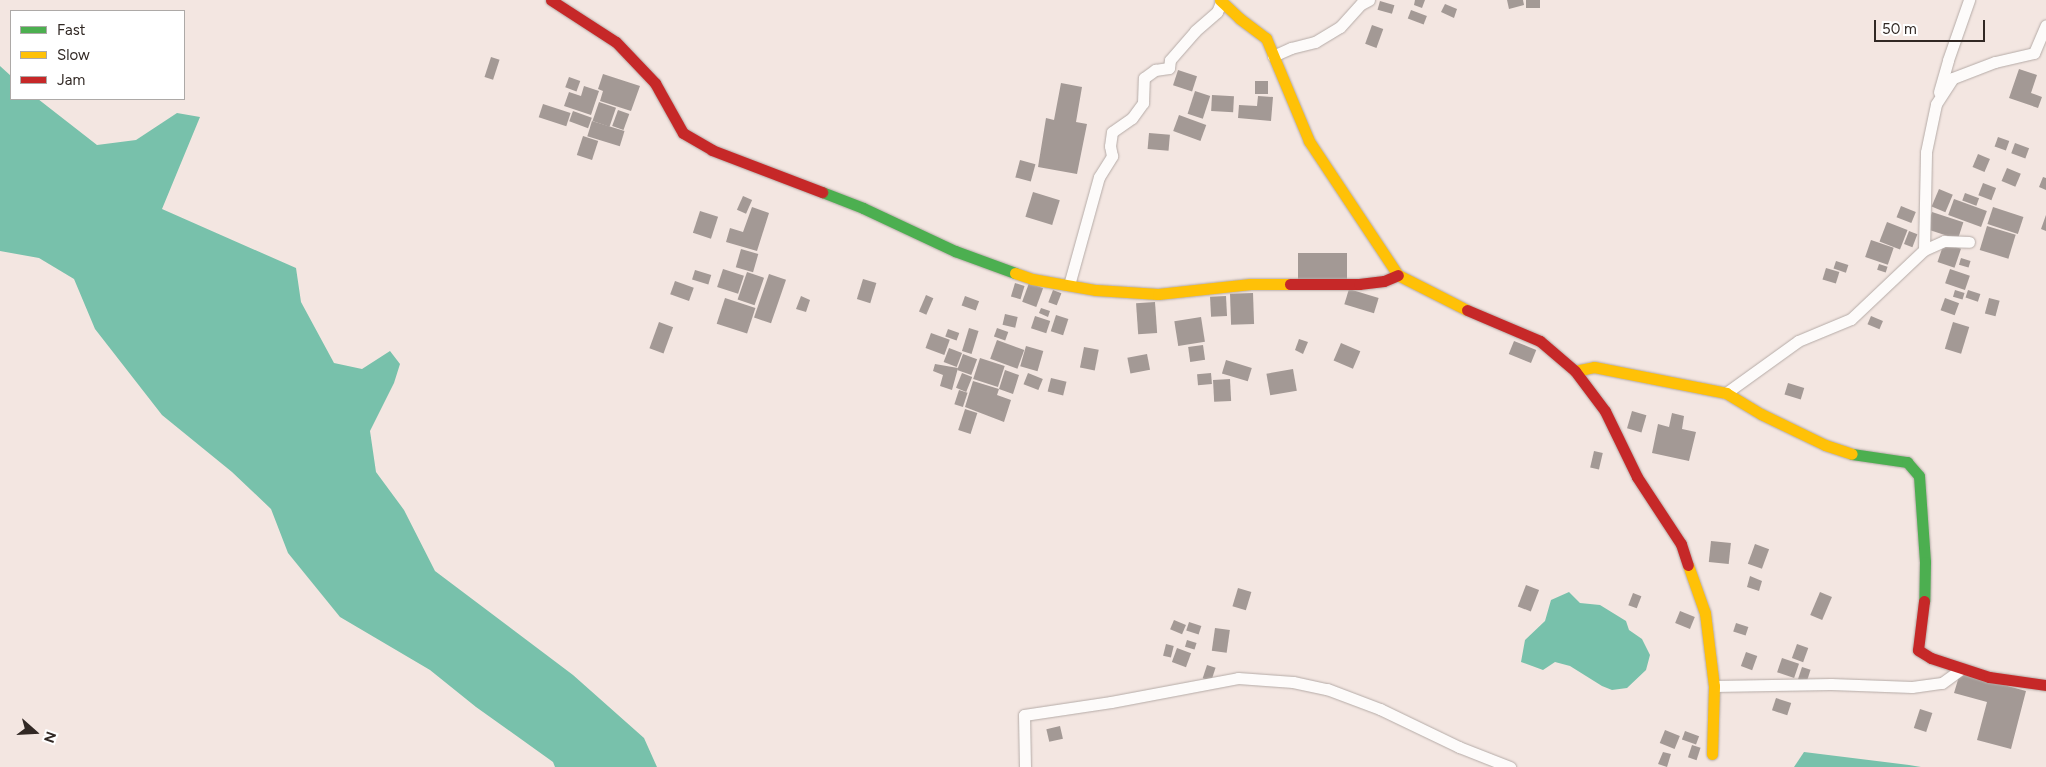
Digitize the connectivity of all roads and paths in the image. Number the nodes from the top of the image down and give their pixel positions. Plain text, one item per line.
1 (551, 0) edge
2 (1369, 0) edge
3 (1969, 0) edge
4 (1220, 1) edge
5 (2046, 25) edge
6 (1273, 56) junction
7 (1936, 104) junction
8 (1968, 242) dead end
9 (1924, 250) junction
10 (1398, 274) junction
11 (1069, 285) junction
12 (1575, 371) junction
13 (1726, 393) junction
14 (1961, 669) junction
15 (2046, 685) edge
16 (1714, 686) junction
17 (1712, 754) dead end
18 (1025, 767) edge
19 (1510, 767) edge

1 - 11 street
2 - 6 street
3 - 7 street
4 - 6 street
4 - 11 street
5 - 7 street
6 - 10 street
7 - 9 street
8 - 9 street
9 - 13 street
10 - 11 street
10 - 12 street
12 - 13 street
12 - 16 street
13 - 14 street
14 - 15 street
14 - 16 street
16 - 17 street
18 - 19 street

